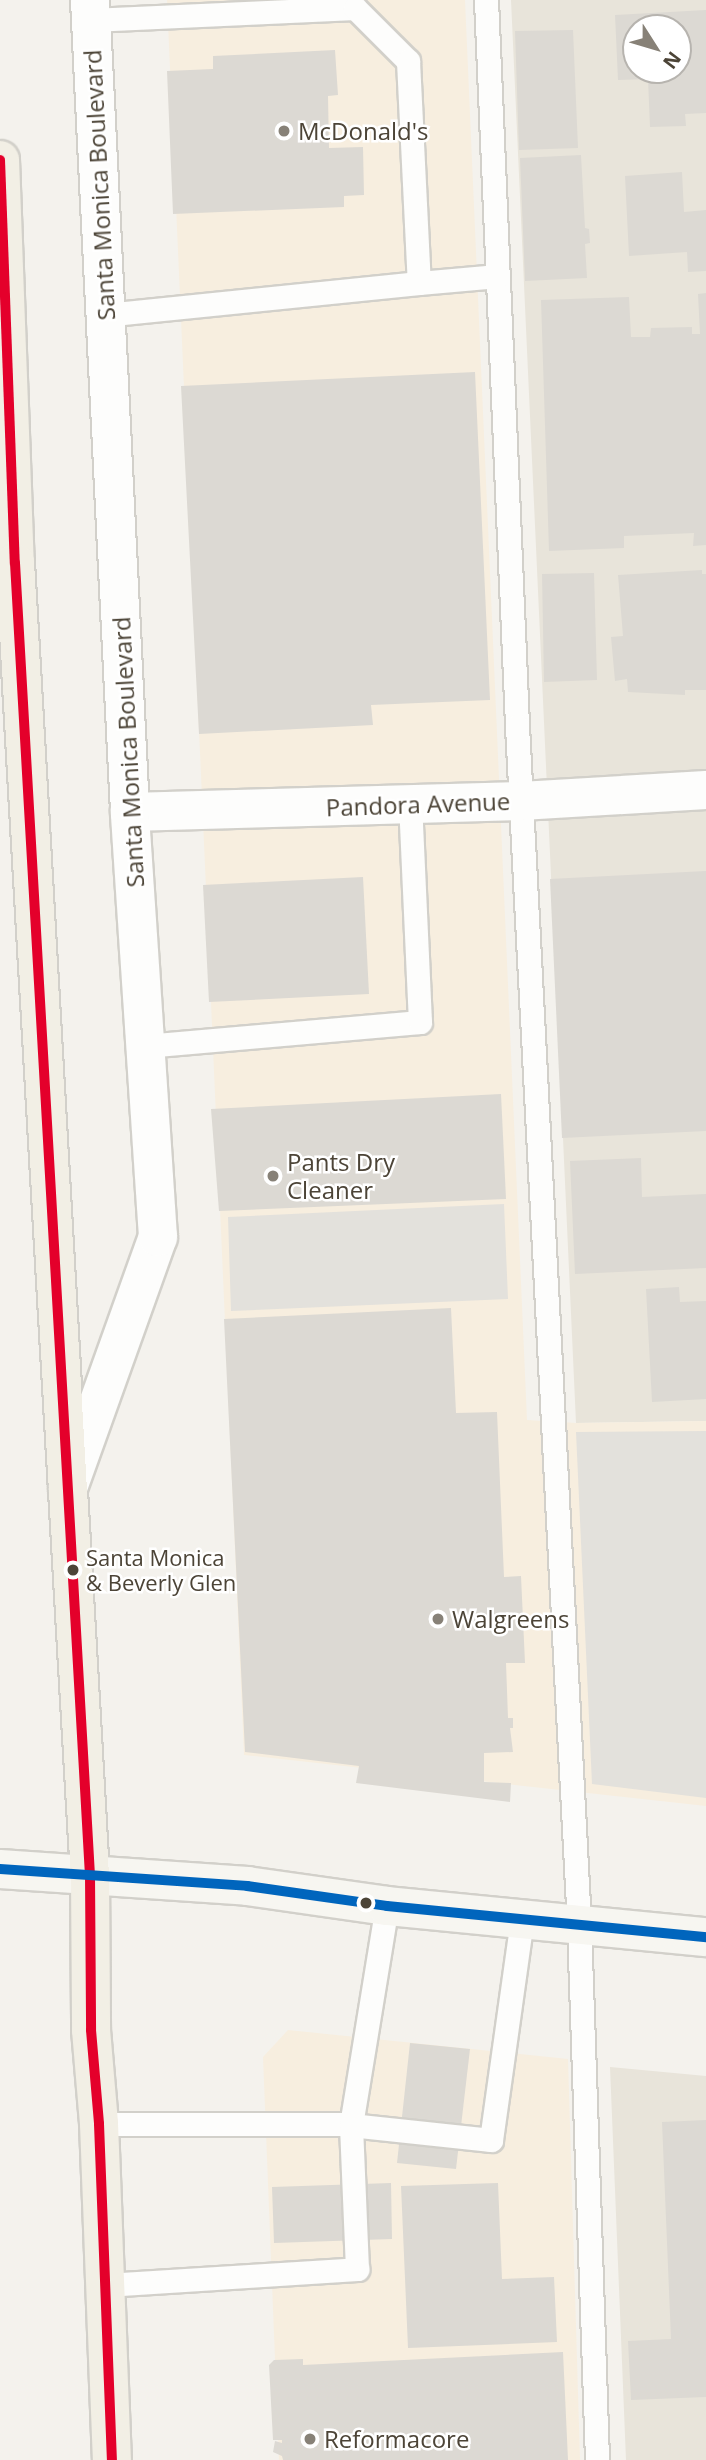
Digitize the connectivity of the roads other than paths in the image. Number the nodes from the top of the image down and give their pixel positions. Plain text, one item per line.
1 (486, 0) edge
2 (90, 10) edge
3 (0, 160) edge
4 (498, 276) junction
5 (419, 283) junction
6 (106, 315) junction
7 (706, 790) edge
8 (521, 801) junction
9 (410, 804) junction
10 (130, 812) junction
11 (145, 1046) junction
12 (68, 1488) junction
13 (0, 1869) edge
14 (90, 1875) junction
15 (387, 1906) junction
16 (522, 1920) junction
17 (579, 1925) junction
18 (706, 1937) edge
19 (99, 2124) junction
20 (351, 2125) junction
21 (105, 2285) junction
22 (112, 2460) edge
23 (597, 2460) edge

1 - 4 lane
2 - 5 lane
2 - 6 street, Santa Monica Boulevard
3 - 12 main road, Santa Monica Boulevard
4 - 5 lane
4 - 8 lane
5 - 6 lane
6 - 10 street, Santa Monica Boulevard
7 - 8 street, Pandora Avenue
8 - 9 street, Pandora Avenue
8 - 17 lane
9 - 10 street, Pandora Avenue
9 - 11 lane
10 - 11 street, Santa Monica Boulevard
11 - 12 street, Santa Monica Boulevard
12 - 14 main road, Santa Monica Boulevard
13 - 14 main road
14 - 15 main road
14 - 19 main road, Santa Monica Boulevard
15 - 16 main road
15 - 20 lane
16 - 17 main road
16 - 20 lane
17 - 18 main road
17 - 23 lane
19 - 20 lane
19 - 21 main road, Santa Monica Boulevard
20 - 21 lane
21 - 22 main road, Santa Monica Boulevard

